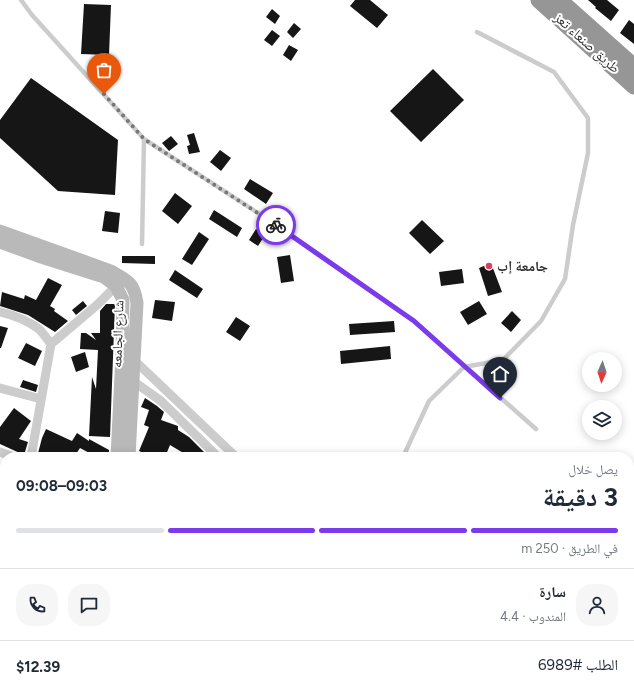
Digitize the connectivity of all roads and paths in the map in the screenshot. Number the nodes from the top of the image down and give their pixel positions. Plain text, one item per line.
1 (20, 0) edge
2 (539, 0) edge
3 (559, 0) edge
4 (476, 32) dead end
5 (634, 67) edge
6 (634, 86) edge
7 (144, 139) junction
8 (0, 231) edge
9 (0, 242) edge
10 (142, 244) dead end
11 (122, 283) junction
12 (0, 312) edge
13 (50, 344) junction
14 (134, 360) junction
15 (464, 367) junction
16 (133, 381) junction
17 (0, 388) edge
18 (41, 399) junction
19 (536, 429) dead end
20 (32, 452) edge
21 (117, 452) edge
22 (129, 452) edge
23 (213, 452) edge
24 (231, 452) edge
25 (405, 452) edge

1 - 7 lane
2 - 6 highway, طريق صنعاء تعز
3 - 5 highway, طريق صنعاء تعز
4 - 15 lane
7 - 10 lane
7 - 15 lane
8 - 11 street, شارع الجامعه
9 - 11 street, شارع الجامعه
11 - 13 street
11 - 14 street, شارع الجامعه
11 - 21 street, شارع الجامعه
12 - 13 street
13 - 18 street
14 - 16 street, شارع الجامعه
14 - 24 street
15 - 19 lane
15 - 25 lane
16 - 22 street, شارع الجامعه
16 - 23 street
17 - 18 street
18 - 20 street

